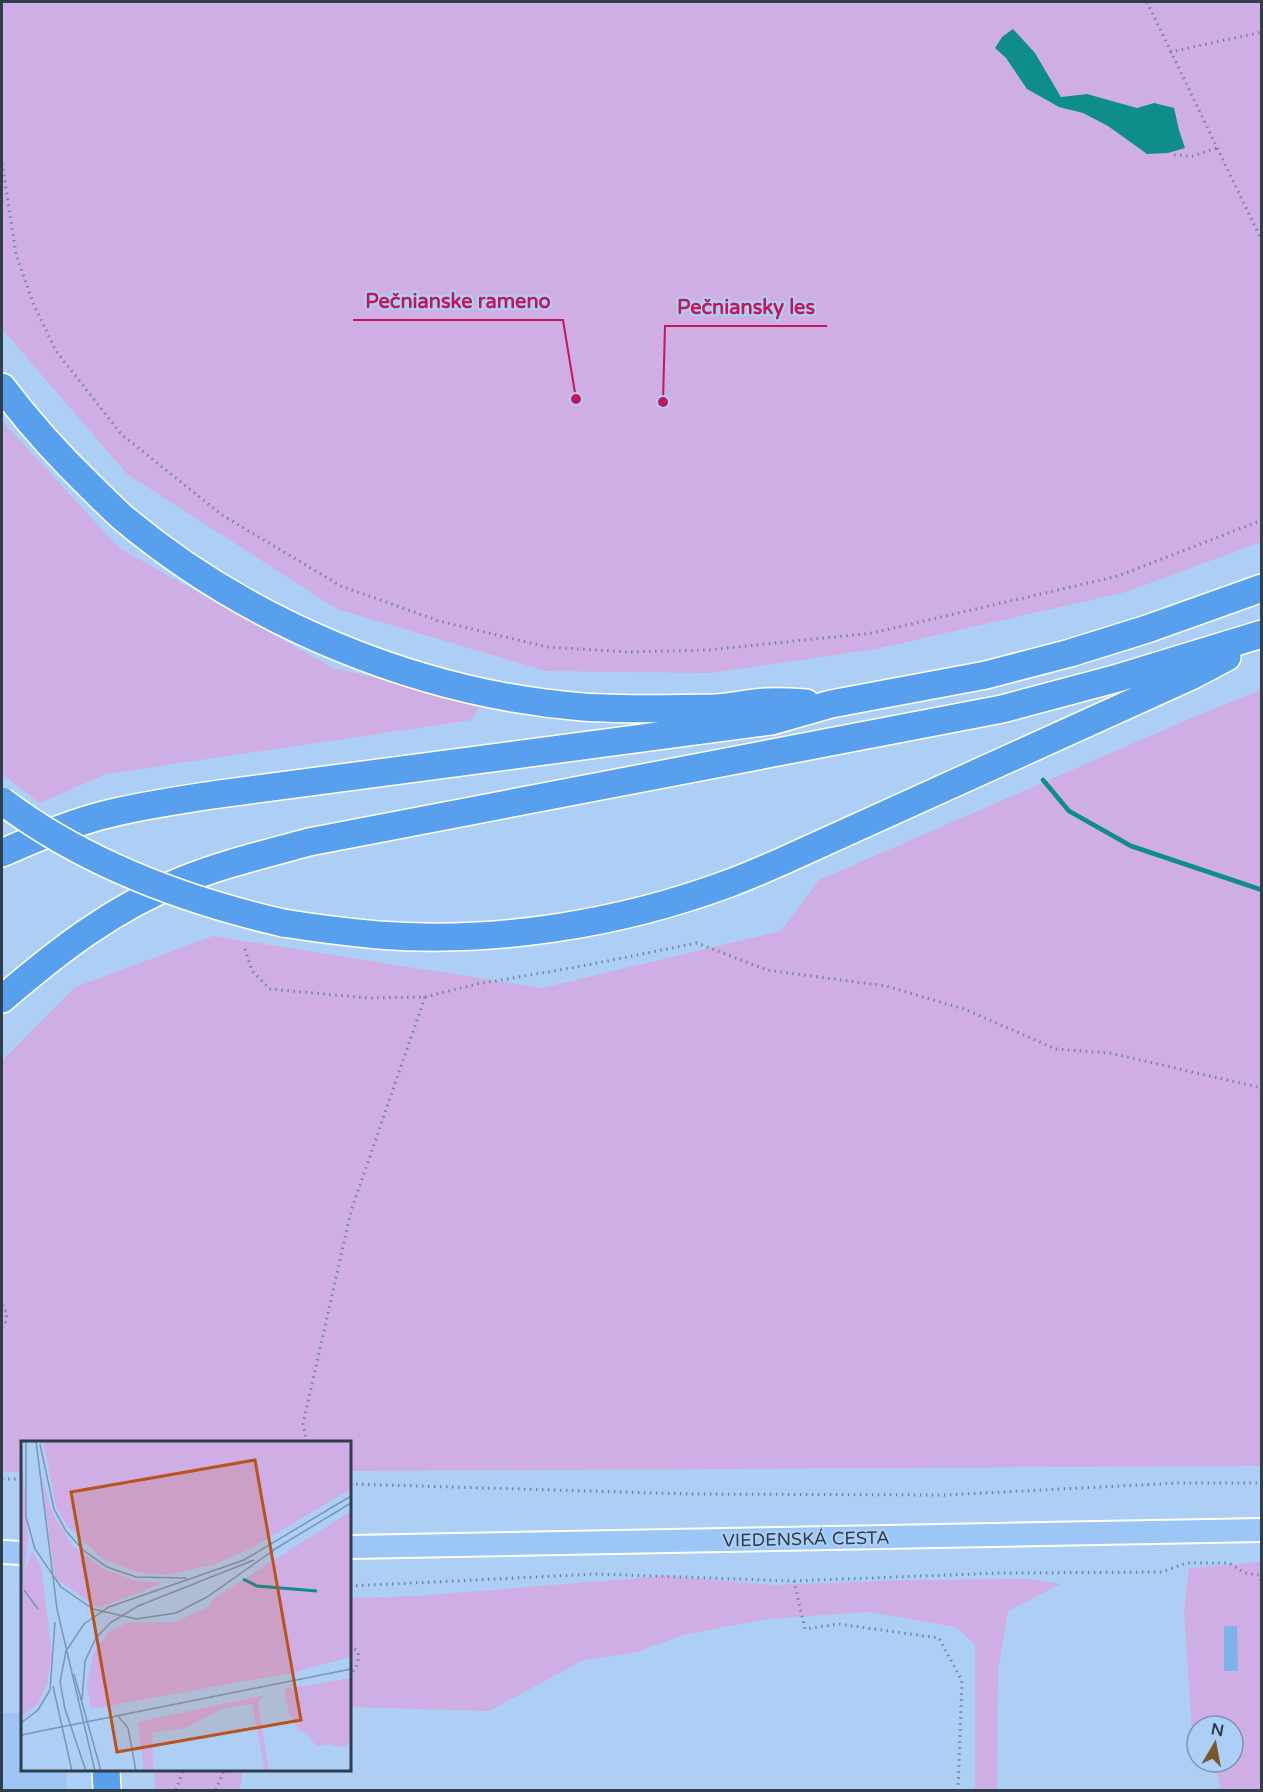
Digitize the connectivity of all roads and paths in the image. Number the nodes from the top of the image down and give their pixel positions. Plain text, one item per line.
1 (1147, 2) edge
2 (1262, 32) edge
3 (1170, 52) junction
4 (1217, 148) junction
5 (1174, 155) dead end
6 (2, 163) edge
7 (1262, 241) edge
8 (2, 387) edge
9 (1262, 520) edge
10 (1262, 588) edge
11 (1262, 634) edge
12 (1262, 639) edge
13 (831, 704) junction
14 (2, 801) edge
15 (2, 853) edge
16 (245, 949) dead end
17 (425, 997) junction
18 (2, 999) edge
19 (1262, 1088) edge
20 (2, 1305) edge
21 (2, 1327) edge
22 (307, 1441) edge
23 (2, 1479) edge
24 (21, 1479) edge
25 (1262, 1483) edge
26 (351, 1484) edge
27 (1262, 1530) edge
28 (351, 1547) edge
29 (2, 1552) edge
30 (21, 1553) edge
31 (794, 1581) junction
32 (1262, 1582) edge
33 (351, 1586) edge
34 (351, 1646) edge
35 (351, 1673) edge
36 (106, 1771) edge
37 (183, 1771) edge
38 (225, 1771) edge
39 (106, 1791) edge
40 (176, 1791) edge
41 (216, 1791) edge
42 (958, 1791) edge

1 - 3 path
2 - 3 path
3 - 4 path
4 - 5 path
4 - 7 path
6 - 9 path
8 - 13 highway
10 - 13 highway
11 - 18 highway
12 - 14 highway, bridge
13 - 15 highway
16 - 17 path
17 - 19 path
17 - 22 path
20 - 21 path
23 - 24 path
25 - 26 path
27 - 28 main road, VIEDENSKÁ CESTA
29 - 30 main road
31 - 32 path
31 - 33 path
31 - 42 path
34 - 35 path
36 - 39 highway
37 - 40 path
38 - 41 path

